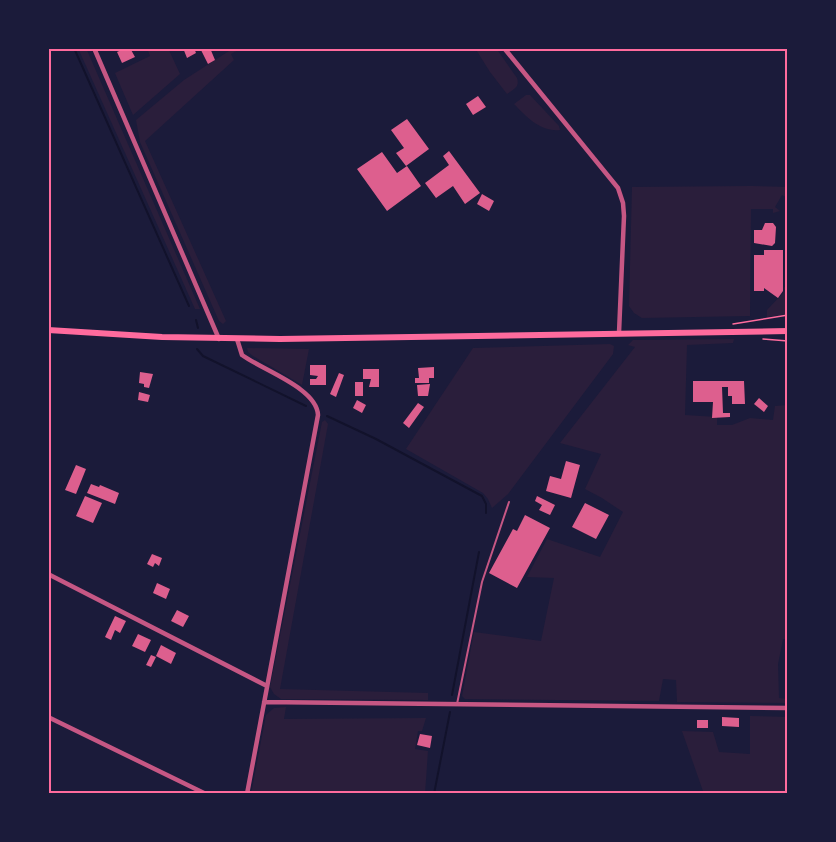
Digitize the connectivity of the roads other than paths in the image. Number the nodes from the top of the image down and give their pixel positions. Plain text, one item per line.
1 (94, 48) edge
2 (504, 48) edge
3 (48, 330) edge
4 (788, 331) edge
5 (620, 333) junction
6 (219, 339) junction
7 (237, 339) junction
8 (509, 502) dead end
9 (48, 574) edge
10 (267, 686) junction
11 (264, 702) junction
12 (457, 704) junction
13 (788, 708) edge
14 (48, 717) edge
15 (206, 794) edge
16 (248, 794) edge

1 - 6 street
2 - 5 street
3 - 6 main road
4 - 5 main road
5 - 7 main road
6 - 7 main road
7 - 10 street
8 - 12 lane
9 - 10 street
10 - 11 street
11 - 12 street
11 - 16 street
12 - 13 street
14 - 15 street

